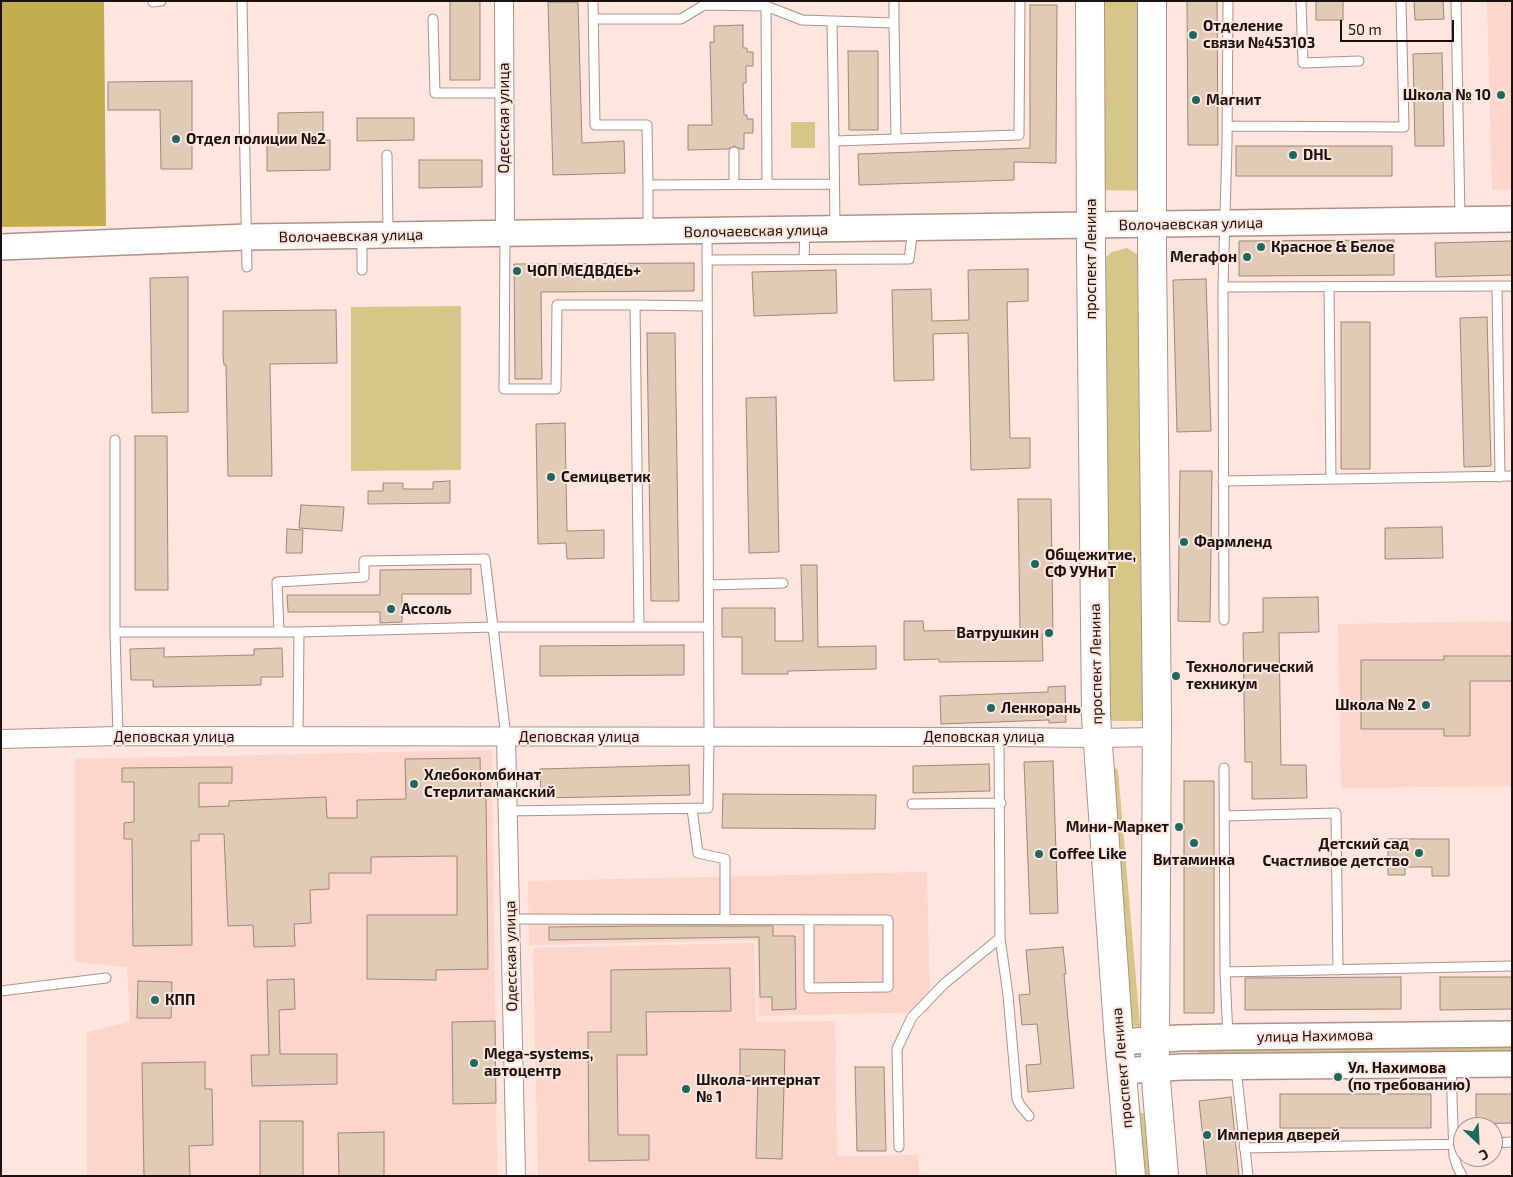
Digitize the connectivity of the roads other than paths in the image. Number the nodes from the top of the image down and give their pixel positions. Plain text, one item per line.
1 (153, 1) edge
2 (161, 1) edge
3 (242, 1) edge
4 (504, 1) edge
5 (594, 1) edge
6 (894, 1) edge
7 (1020, 1) edge
8 (1090, 1) edge
9 (1152, 1) edge
10 (1228, 1) edge
11 (1301, 1) edge
12 (1401, 1) edge
13 (1456, 1) edge
14 (766, 6) junction
15 (594, 18) junction
16 (433, 20) dead end
17 (832, 21) junction
18 (894, 23) junction
19 (1359, 61) dead end
20 (504, 93) junction
21 (1227, 126) junction
22 (896, 139) junction
23 (834, 141) junction
24 (734, 152) dead end
25 (387, 155) dead end
26 (734, 184) junction
27 (767, 184) junction
28 (834, 184) junction
29 (648, 185) junction
30 (1512, 219) edge
31 (1460, 220) junction
32 (1224, 224) junction
33 (1152, 225) junction
34 (1091, 226) junction
35 (913, 229) junction
36 (805, 230) junction
37 (835, 230) junction
38 (707, 231) junction
39 (648, 232) junction
40 (505, 234) junction
41 (362, 236) junction
42 (388, 236) junction
43 (247, 237) junction
44 (1, 247) edge
45 (804, 259) junction
46 (707, 260) junction
47 (247, 267) dead end
48 (362, 270) dead end
49 (1497, 286) junction
50 (1512, 286) edge
51 (1222, 287) junction
52 (1329, 287) junction
53 (635, 305) junction
54 (707, 306) junction
55 (115, 440) dead end
56 (1512, 476) edge
57 (1500, 477) junction
58 (1331, 480) junction
59 (1223, 482) junction
60 (783, 583) dead end
61 (708, 585) junction
62 (1224, 620) dead end
63 (494, 627) junction
64 (639, 627) junction
65 (708, 627) junction
66 (115, 632) junction
67 (280, 632) junction
68 (299, 632) junction
69 (118, 736) junction
70 (298, 736) junction
71 (999, 736) junction
72 (506, 737) junction
73 (709, 737) junction
74 (1157, 737) junction
75 (1097, 738) junction
76 (1, 739) edge
77 (1224, 768) dead end
78 (1001, 803) junction
79 (912, 804) dead end
80 (692, 809) junction
81 (508, 811) junction
82 (1224, 816) junction
83 (510, 919) junction
84 (726, 920) junction
85 (809, 920) junction
86 (1000, 938) junction
87 (1512, 966) edge
88 (1338, 970) junction
89 (1225, 972) junction
90 (106, 978) dead end
91 (1, 991) edge
92 (1512, 1034) edge
93 (1228, 1037) junction
94 (1155, 1040) junction
95 (1119, 1042) junction
96 (1451, 1064) junction
97 (1512, 1064) edge
98 (1236, 1066) junction
99 (1155, 1068) junction
100 (1122, 1071) junction
101 (1028, 1116) dead end
102 (1456, 1117) edge
103 (1453, 1144) edge
104 (899, 1147) dead end
105 (1244, 1148) junction
106 (516, 1176) edge
107 (1131, 1176) edge
108 (1164, 1176) edge
109 (1248, 1176) edge

1 - 2 lane
3 - 43 lane
4 - 20 street, Одесская улица
5 - 15 lane
6 - 18 lane
7 - 22 lane
8 - 34 main road, проспект Ленина
9 - 33 main road
10 - 21 lane
11 - 19 lane
12 - 21 lane
13 - 31 lane
14 - 15 lane
14 - 17 lane
14 - 27 lane
15 - 29 lane
16 - 20 lane
17 - 18 lane
17 - 23 lane
18 - 22 lane
20 - 40 street, Одесская улица
21 - 32 lane
22 - 23 lane
23 - 28 lane
24 - 26 lane
25 - 42 lane
26 - 27 lane
26 - 29 lane
27 - 28 lane
28 - 37 lane
29 - 39 lane
30 - 31 street, Волочаевская улица
31 - 32 street, Волочаевская улица
32 - 33 street, Волочаевская улица
32 - 51 lane
33 - 34 street, Волочаевская улица
33 - 74 main road
34 - 35 street, Волочаевская улица
34 - 75 main road, проспект Ленина
35 - 37 street, Волочаевская улица
35 - 45 lane
36 - 37 street, Волочаевская улица
36 - 38 street, Волочаевская улица
36 - 45 lane
38 - 39 street, Волочаевская улица
38 - 46 lane
39 - 40 street, Волочаевская улица
40 - 42 street, Волочаевская улица
40 - 53 lane
41 - 42 street, Волочаевская улица
41 - 43 street, Волочаевская улица
41 - 48 lane
43 - 44 street, Волочаевская улица
43 - 47 lane
45 - 46 lane
46 - 54 lane
49 - 50 lane
49 - 52 lane
49 - 57 lane
51 - 52 lane
51 - 59 lane
52 - 58 lane
53 - 54 lane
53 - 64 lane
54 - 61 lane
55 - 66 lane
56 - 57 lane
57 - 58 lane
58 - 59 lane
59 - 62 lane
60 - 61 lane
61 - 65 lane
63 - 64 lane
63 - 67 lane
63 - 68 lane
63 - 72 lane
64 - 65 lane
65 - 73 lane
66 - 67 lane
66 - 69 lane
67 - 68 lane
68 - 70 lane
69 - 70 street, Деповская улица
69 - 76 street, Деповская улица
70 - 72 street, Деповская улица
71 - 73 street, Деповская улица
71 - 75 street, Деповская улица
71 - 78 lane
72 - 73 street, Деповская улица
72 - 81 street, Одесская улица
73 - 80 lane
74 - 75 street, Деповская улица
74 - 94 main road
75 - 95 main road, проспект Ленина
77 - 82 lane
78 - 79 lane
78 - 86 lane
80 - 81 lane
80 - 84 lane
81 - 83 street, Одесская улица
82 - 88 lane
82 - 89 lane
83 - 84 lane
83 - 106 street, Одесская улица
84 - 85 lane
85 - 85 lane
86 - 101 lane
86 - 104 lane
87 - 88 lane
88 - 89 lane
89 - 93 lane
90 - 91 lane
92 - 93 street, улица Нахимова
93 - 94 street, улица Нахимова
94 - 95 street, улица Нахимова
94 - 99 main road
95 - 100 main road, проспект Ленина
96 - 97 street, улица Нахимова
96 - 98 street, улица Нахимова
96 - 102 lane
98 - 99 street, улица Нахимова
98 - 105 lane
99 - 100 street, улица Нахимова
99 - 108 main road
100 - 107 main road, проспект Ленина
103 - 105 lane
105 - 109 lane

